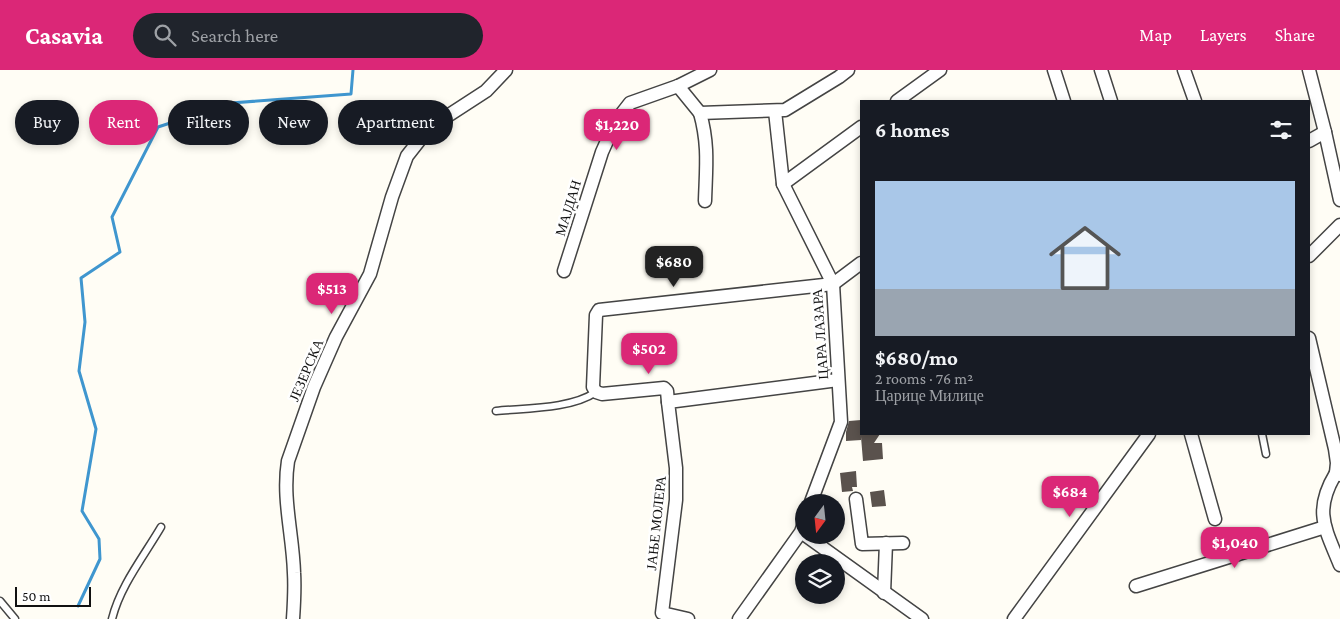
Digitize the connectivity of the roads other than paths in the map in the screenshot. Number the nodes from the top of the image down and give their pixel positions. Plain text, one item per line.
1 (506, 70) edge
2 (710, 70) edge
3 (848, 70) edge
4 (940, 70) edge
5 (1054, 70) edge
6 (1101, 70) edge
7 (1184, 70) edge
8 (1309, 70) edge
9 (678, 86) junction
10 (898, 100) edge
11 (1064, 100) edge
12 (1111, 100) edge
13 (1195, 100) edge
14 (775, 111) junction
15 (700, 113) junction
16 (860, 128) edge
17 (1326, 132) junction
18 (1310, 140) edge
19 (783, 184) junction
20 (1340, 200) edge
21 (705, 201) dead end
22 (1340, 225) edge
23 (1310, 255) edge
24 (860, 264) edge
25 (565, 270) dead end
26 (833, 284) junction
27 (1310, 342) edge
28 (838, 380) junction
29 (596, 392) junction
30 (668, 402) junction
31 (496, 411) dead end
32 (1148, 435) edge
33 (1191, 435) edge
34 (1262, 435) edge
35 (1266, 454) dead end
36 (1338, 474) edge
37 (814, 494) edge
38 (856, 499) dead end
39 (1215, 519) dead end
40 (1325, 526) junction
41 (161, 527) dead end
42 (795, 542) edge
43 (886, 543) junction
44 (903, 543) dead end
45 (820, 544) edge
46 (1340, 565) edge
47 (1136, 586) dead end
48 (884, 593) junction
49 (0, 601) edge
50 (15, 619) edge
51 (112, 619) edge
52 (293, 619) edge
53 (688, 619) edge
54 (739, 619) edge
55 (922, 619) edge
56 (1014, 619) edge

1 - 52 street, ЈЕЗЕРСКА
2 - 9 street, МАЈДАН
3 - 14 street
4 - 10 street
5 - 11 street
6 - 12 street
7 - 13 street
8 - 17 street
9 - 15 street
9 - 25 street, МАЈДАН
14 - 15 street
14 - 19 street, ЦАРА ЛАЗАРА
15 - 21 street
16 - 19 street
17 - 18 street
17 - 20 street
19 - 26 street, ЦАРА ЛАЗАРА
22 - 23 street
24 - 26 street
26 - 28 street, ЦАРА ЛАЗАРА
26 - 29 street
27 - 36 street
28 - 30 street
28 - 37 street, ЦАРА ЛАЗАРА
29 - 30 street
29 - 31 lane
30 - 53 street, ЈАЊЕ МОЛЕРА
32 - 56 street
33 - 39 street
34 - 35 lane
36 - 40 street
38 - 43 street
40 - 46 street
40 - 47 street
41 - 51 lane
42 - 54 street
43 - 44 street
43 - 48 street
45 - 48 street
48 - 55 street
49 - 50 lane

